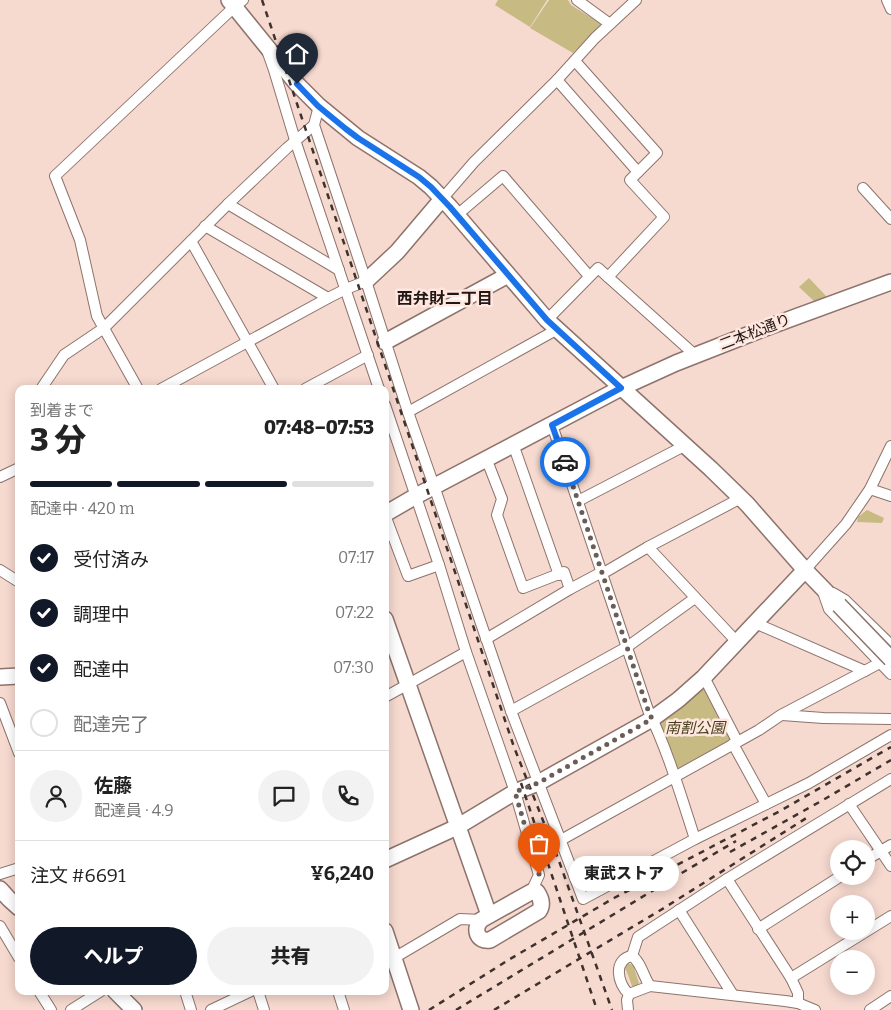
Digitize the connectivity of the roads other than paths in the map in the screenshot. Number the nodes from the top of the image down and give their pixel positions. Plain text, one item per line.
1 (577, 0) edge
2 (636, 0) edge
3 (887, 0) edge
4 (236, 2) edge
5 (891, 9) edge
6 (610, 24) junction
7 (265, 46) junction
8 (575, 60) junction
9 (557, 80) junction
10 (318, 106) junction
11 (314, 125) junction
12 (295, 140) junction
13 (638, 172) junction
14 (864, 188) dead end
15 (442, 199) junction
16 (228, 204) junction
17 (457, 215) junction
18 (891, 219) edge
19 (206, 226) junction
20 (191, 241) junction
21 (339, 270) junction
22 (508, 275) junction
23 (589, 276) junction
24 (608, 277) junction
25 (366, 280) junction
26 (891, 282) edge
27 (346, 289) junction
28 (328, 298) junction
29 (552, 325) junction
30 (104, 328) junction
31 (247, 342) junction
32 (385, 342) junction
33 (368, 355) junction
34 (695, 355) junction
35 (43, 385) edge
36 (136, 385) edge
37 (168, 385) edge
38 (272, 385) edge
39 (312, 385) edge
40 (379, 385) edge
41 (621, 388) junction
42 (408, 412) junction
43 (552, 425) junction
44 (389, 428) edge
45 (512, 444) junction
46 (686, 445) junction
47 (891, 447) edge
48 (486, 458) junction
49 (15, 470) edge
50 (0, 477) edge
51 (434, 486) junction
52 (870, 489) junction
53 (416, 496) junction
54 (891, 496) edge
55 (741, 498) junction
56 (578, 501) junction
57 (389, 512) edge
58 (389, 525) edge
59 (648, 547) junction
60 (439, 565) junction
61 (0, 570) edge
62 (805, 570) junction
63 (602, 572) junction
64 (559, 575) junction
65 (15, 579) edge
66 (821, 586) junction
67 (570, 589) junction
68 (695, 598) junction
69 (755, 623) junction
70 (389, 630) edge
71 (486, 639) junction
72 (737, 642) junction
73 (891, 645) edge
74 (627, 647) junction
75 (466, 652) junction
76 (885, 661) edge
77 (864, 671) junction
78 (891, 674) edge
79 (15, 676) edge
80 (0, 677) edge
81 (704, 677) junction
82 (408, 684) junction
83 (389, 695) edge
84 (0, 703) edge
85 (510, 712) junction
86 (782, 715) junction
87 (652, 719) junction
88 (891, 720) edge
89 (891, 735) edge
90 (15, 737) edge
91 (735, 743) junction
92 (674, 777) junction
93 (891, 779) edge
94 (538, 783) junction
95 (515, 792) junction
96 (766, 804) junction
97 (849, 804) junction
98 (457, 826) junction
99 (695, 839) junction
100 (561, 840) junction
101 (891, 845) edge
102 (881, 851) junction
103 (875, 855) edge
104 (389, 858) edge
105 (891, 866) edge
106 (15, 869) edge
107 (0, 874) edge
108 (727, 879) junction
109 (830, 883) edge
110 (0, 889) edge
111 (531, 892) junction
112 (15, 904) edge
113 (679, 910) junction
114 (891, 916) edge
115 (485, 917) junction
116 (0, 926) edge
117 (758, 929) junction
118 (389, 943) edge
119 (15, 951) edge
120 (632, 956) junction
121 (394, 958) junction
122 (791, 978) junction
123 (650, 986) junction
124 (630, 994) junction
125 (42, 995) edge
126 (95, 995) edge
127 (119, 995) edge
128 (186, 995) edge
129 (243, 995) edge
130 (259, 995) edge
131 (339, 995) edge
132 (733, 995) junction
133 (891, 996) edge
134 (798, 1003) junction
135 (51, 1010) edge
136 (71, 1010) edge
137 (134, 1010) edge
138 (191, 1010) edge
139 (211, 1010) edge
140 (264, 1010) edge
141 (344, 1010) edge
142 (411, 1010) edge
143 (628, 1010) edge
144 (815, 1010) edge
145 (870, 1010) edge

1 - 6 street
2 - 6 street
3 - 5 street
4 - 7 street
4 - 30 street
6 - 8 street
7 - 10 street
7 - 12 street
8 - 9 street
8 - 13 street
9 - 13 street
9 - 15 street
10 - 11 street
10 - 15 street
11 - 12 street
11 - 25 street
12 - 16 street
12 - 21 street
13 - 24 street
14 - 18 street
15 - 17 street
15 - 25 street
16 - 19 street
16 - 21 street
17 - 22 street
17 - 23 street
19 - 20 street
19 - 28 street
20 - 30 street
20 - 31 street
21 - 27 street
22 - 29 street
22 - 32 street
23 - 24 street
23 - 29 street
24 - 34 street
25 - 27 street
25 - 32 street
26 - 34 street, 二本松通り
27 - 28 street
27 - 33 street
28 - 31 street
29 - 41 street
29 - 42 street
30 - 35 street
30 - 36 street
31 - 37 street
31 - 38 street
32 - 42 street
33 - 39 street
33 - 40 street
34 - 41 street, 二本松通り
41 - 43 street, 二本松通り
41 - 46 street
42 - 51 street
43 - 45 street, 二本松通り
43 - 56 street
44 - 53 street
45 - 48 street, 二本松通り
45 - 64 street
46 - 55 street
46 - 56 street
47 - 52 street
48 - 51 street, 二本松通り
48 - 64 street
49 - 50 street
51 - 53 street, 二本松通り
51 - 71 street
52 - 54 street
52 - 62 street
53 - 57 street, 二本松通り
53 - 60 street
55 - 59 street
55 - 62 street
56 - 63 street
58 - 60 street
59 - 63 street
59 - 68 street
60 - 75 street
61 - 65 street
62 - 66 street
62 - 69 street
63 - 67 street
63 - 74 street
64 - 67 street
66 - 73 street
66 - 76 street, bridge
66 - 76 street
67 - 71 street
68 - 72 street
68 - 74 street
69 - 72 street
69 - 77 street
70 - 82 street
71 - 85 street
72 - 81 street
73 - 76 street
74 - 85 street
74 - 87 street
75 - 82 street
75 - 95 street
76 - 77 street
76 - 78 street
77 - 86 street
79 - 80 street
81 - 87 street
81 - 91 street
82 - 83 street
82 - 98 street
84 - 90 street
85 - 94 street
86 - 88 street
86 - 91 street
87 - 92 street
87 - 94 street
89 - 96 street
91 - 92 street
91 - 96 street
92 - 99 street
92 - 100 street
93 - 97 street
94 - 95 street
94 - 100 street
95 - 98 street
95 - 111 street
96 - 99 street
97 - 102 street
97 - 108 street
98 - 104 street
98 - 115 street
99 - 100 street
101 - 102 street
102 - 103 street
102 - 105 street
106 - 107 street
108 - 113 street
108 - 117 street
109 - 117 street
110 - 112 street
111 - 115 street
111 - 115 street
113 - 120 street
113 - 132 street
114 - 122 street
115 - 121 street
116 - 119 street
117 - 122 street
118 - 121 street
120 - 123 street
120 - 124 street
121 - 142 street
122 - 134 street
123 - 124 street
123 - 132 street
124 - 143 street
125 - 135 street
126 - 136 street
127 - 137 street
128 - 138 street
129 - 139 street
130 - 140 street
131 - 141 street
132 - 134 street
133 - 145 street
134 - 144 street

